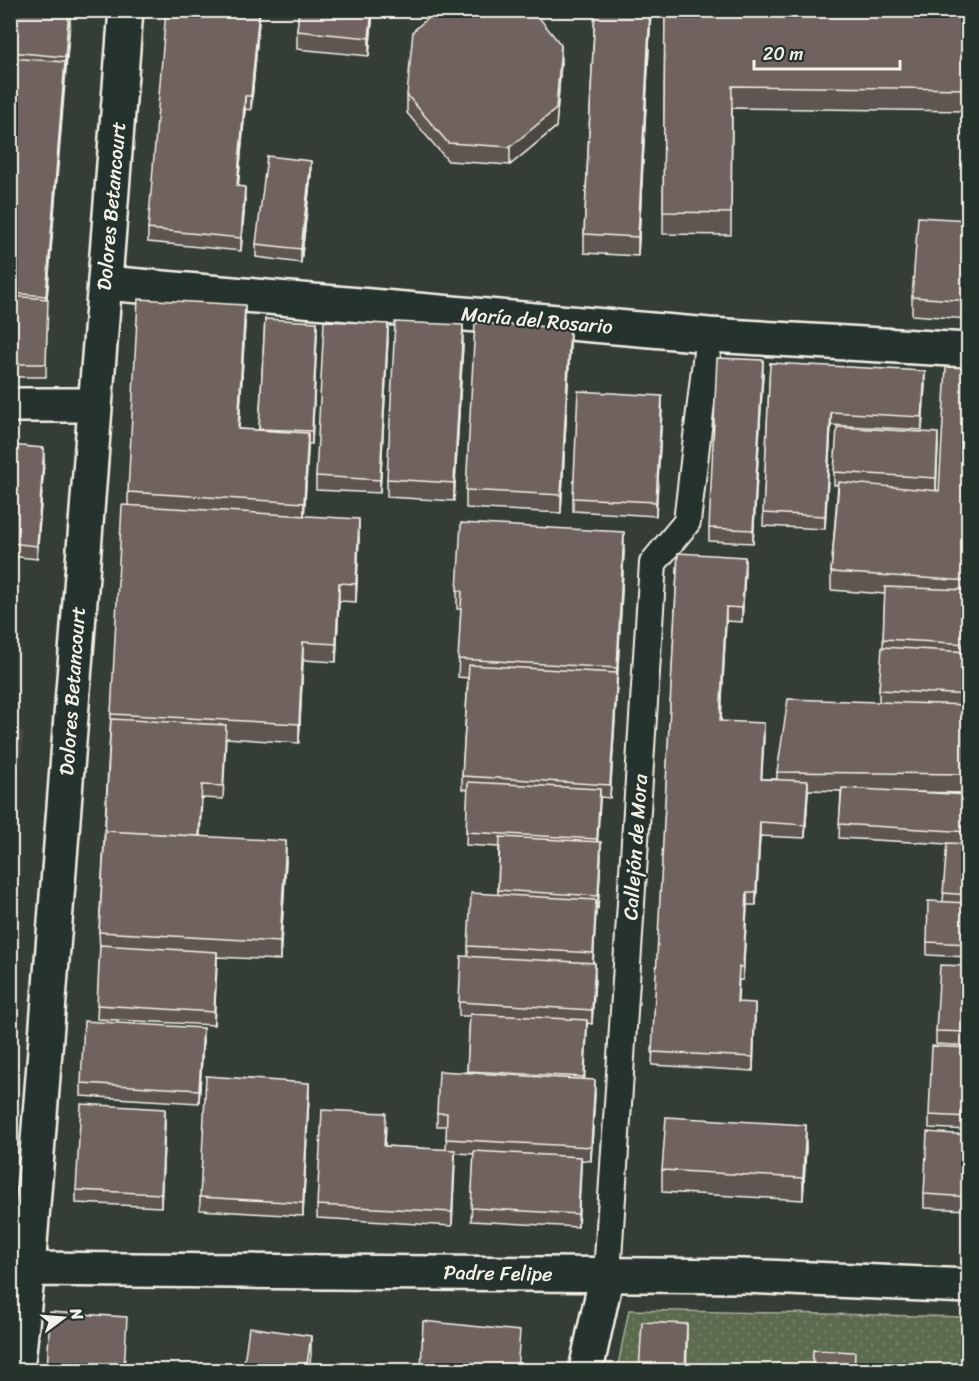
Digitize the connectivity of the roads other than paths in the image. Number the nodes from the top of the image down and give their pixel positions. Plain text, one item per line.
1 (126, 10) edge
2 (105, 283) junction
3 (709, 335) junction
4 (969, 350) edge
5 (10, 405) edge
6 (94, 405) junction
7 (19, 1269) edge
8 (607, 1274) junction
9 (969, 1286) edge
10 (17, 1371) edge
11 (586, 1371) edge

1 - 2 street, Dolores Betancourt
2 - 3 street, María del Rosario
2 - 6 street, Dolores Betancourt
3 - 4 street, María del Rosario
3 - 8 lane, Callejón de Mora
5 - 6 street
6 - 7 street, Dolores Betancourt
7 - 8 street, Padre Felipe
7 - 10 street, Dolores Betancourt
8 - 9 street, Padre Felipe
8 - 11 street, Callejón de Mora

